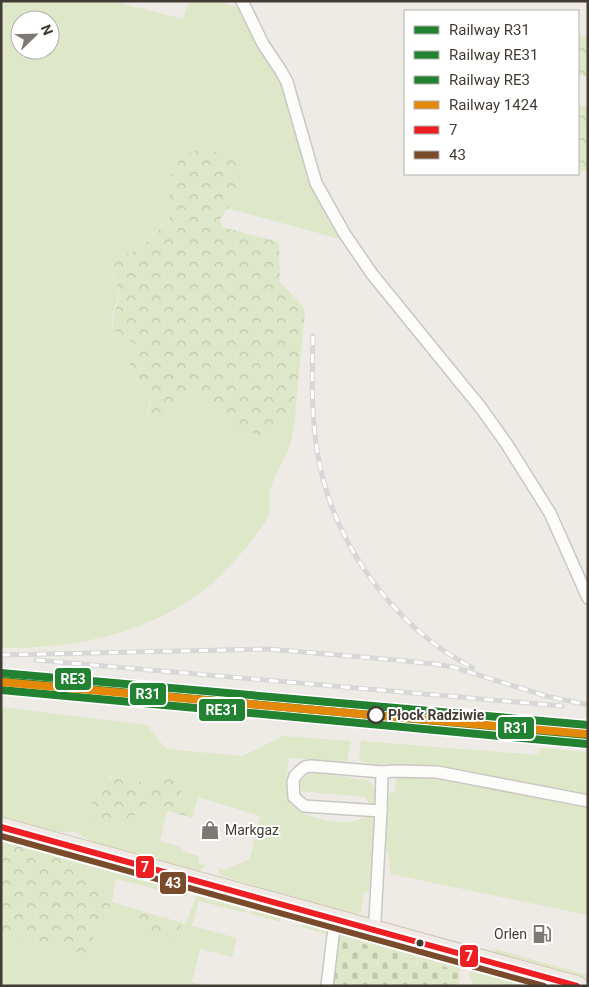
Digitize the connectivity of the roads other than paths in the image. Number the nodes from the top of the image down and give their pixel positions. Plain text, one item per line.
1 (242, 1) edge
2 (588, 598) edge
3 (382, 772) junction
4 (588, 801) edge
5 (381, 811) junction
6 (1, 827) edge
7 (337, 919) junction
8 (373, 929) junction
9 (327, 986) edge
10 (578, 986) edge

1 - 2 street
3 - 4 street
3 - 5 street
3 - 5 street
5 - 8 street
6 - 7 main road
7 - 8 main road
7 - 9 street
8 - 10 main road

